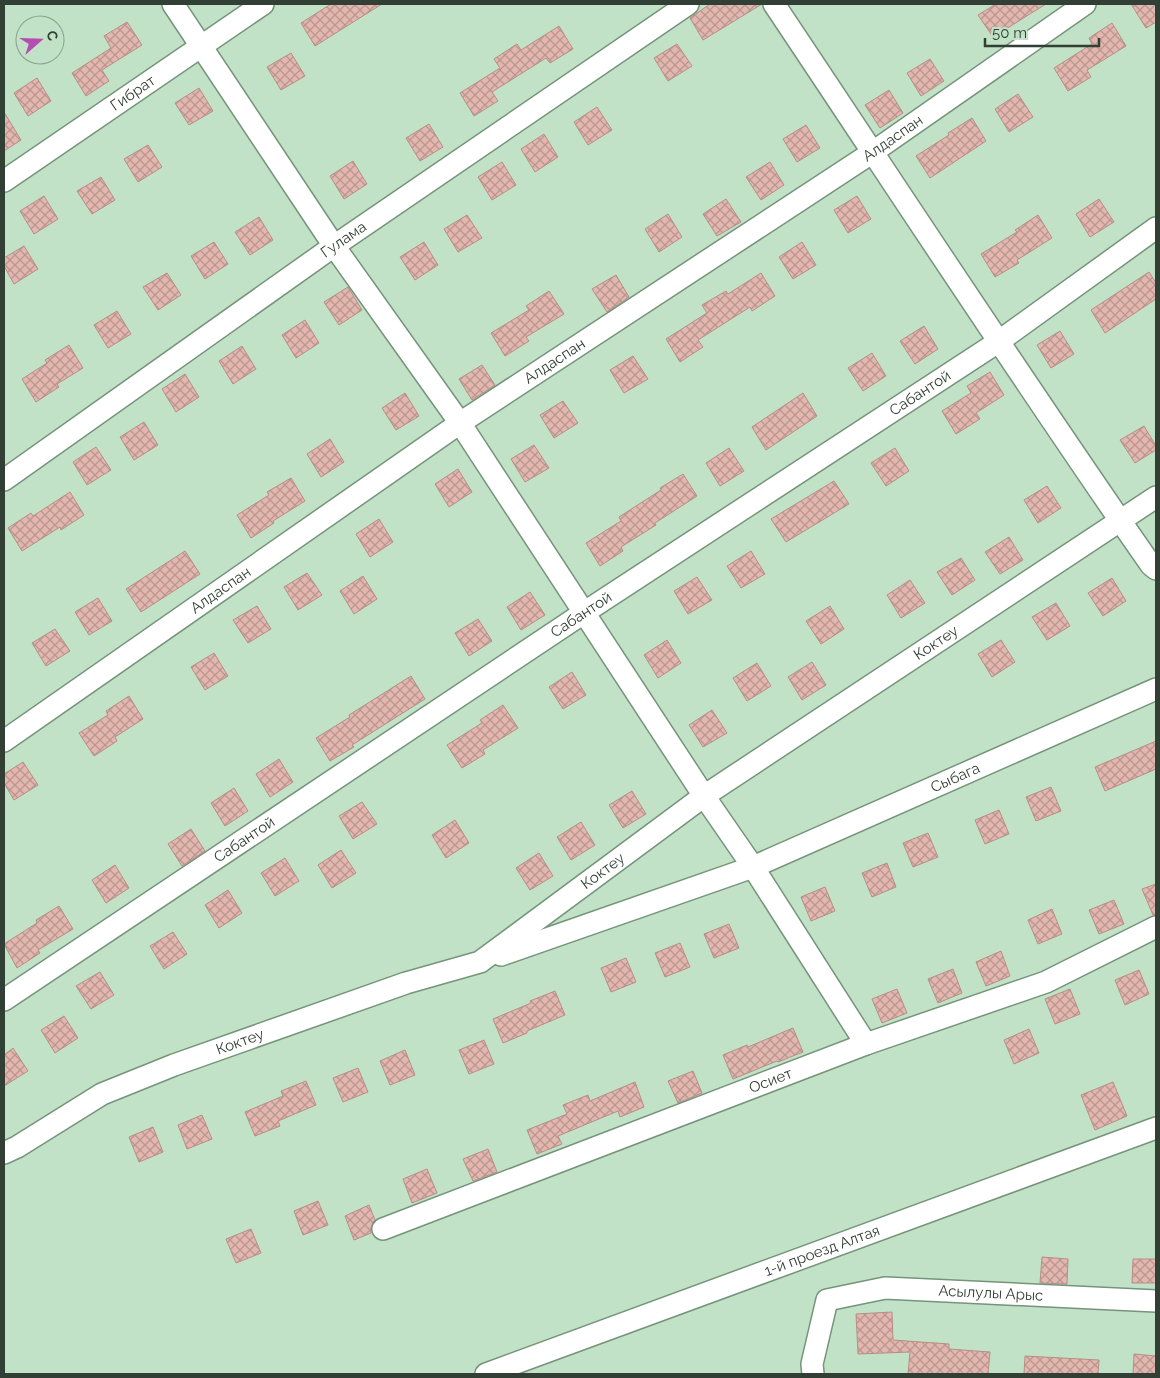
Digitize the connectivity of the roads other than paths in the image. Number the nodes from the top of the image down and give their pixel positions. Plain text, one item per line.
1 (173, 4) edge
2 (262, 4) edge
3 (688, 4) edge
4 (774, 4) edge
5 (1085, 4) edge
6 (201, 46) junction
7 (873, 152) junction
8 (4, 181) edge
9 (1156, 228) edge
10 (334, 246) junction
11 (998, 342) junction
12 (460, 423) junction
13 (4, 480) edge
14 (1156, 497) edge
15 (1120, 521) junction
16 (1156, 569) edge
17 (585, 612) junction
18 (1156, 689) edge
19 (4, 741) edge
20 (704, 796) junction
21 (753, 867) junction
22 (1156, 927) edge
23 (480, 962) junction
24 (4, 1000) edge
25 (866, 1044) junction
26 (1156, 1128) edge
27 (4, 1153) edge
28 (383, 1229) dead end
29 (1156, 1301) edge
30 (486, 1374) edge
31 (813, 1374) edge

1 - 6 street
2 - 6 street, Гибрат
3 - 10 street, Гулама
4 - 7 street
5 - 7 street, Алдаспан
6 - 8 street, Гибрат
6 - 10 street
7 - 11 street
7 - 12 street, Алдаспан
9 - 11 street, Сабантой
10 - 12 street
10 - 13 street, Гулама
11 - 15 street
11 - 17 street, Сабантой
12 - 17 street
12 - 19 street, Алдаспан
14 - 15 street, Коктеу
15 - 16 street
15 - 20 street, Коктеу
17 - 20 street
17 - 24 street, Сабантой
18 - 21 street, Сыбага
20 - 21 street
20 - 23 street, Коктеу
21 - 23 street, Сыбага
21 - 25 street
22 - 25 street, Осиет
23 - 27 street, Коктеу
25 - 28 street, Осиет
26 - 30 street, 1-й проезд Алтая
29 - 31 street, Асылулы Арыс

